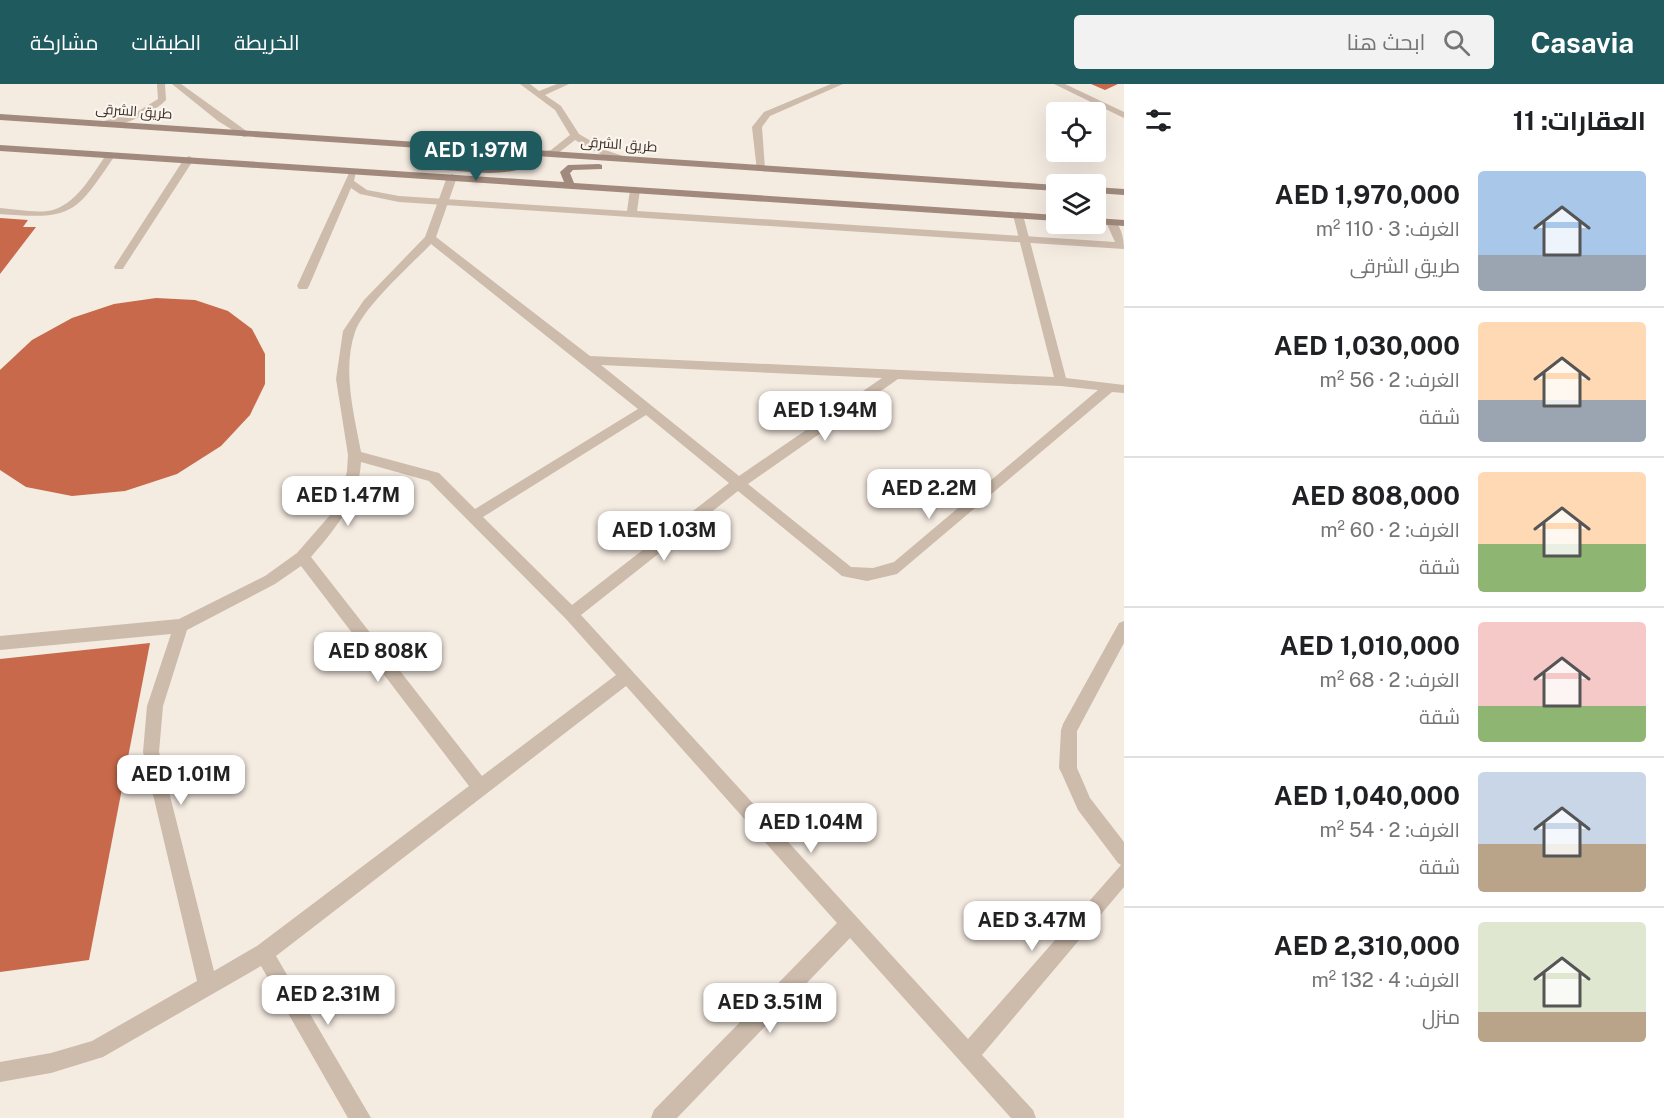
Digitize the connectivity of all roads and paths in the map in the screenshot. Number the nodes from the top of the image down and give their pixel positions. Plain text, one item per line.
1 (161, 84) edge
2 (176, 84) edge
3 (524, 84) edge
4 (565, 84) edge
5 (839, 84) edge
6 (1058, 84) edge
7 (539, 94) junction
8 (1124, 115) edge
9 (0, 117) edge
10 (98, 124) junction
11 (247, 135) junction
12 (575, 136) junction
13 (1, 149) edge
14 (111, 154) junction
15 (531, 154) junction
16 (544, 154) junction
17 (189, 159) junction
18 (623, 159) junction
19 (706, 165) junction
20 (760, 169) junction
21 (354, 171) junction
22 (384, 173) junction
23 (452, 177) junction
24 (349, 182) junction
25 (570, 186) junction
26 (1046, 187) edge
27 (635, 190) junction
28 (1106, 191) edge
29 (1124, 192) edge
30 (443, 202) junction
31 (0, 212) edge
32 (632, 214) junction
33 (1018, 215) junction
34 (1046, 217) edge
35 (1106, 222) edge
36 (1112, 222) junction
37 (1124, 223) edge
38 (430, 238) junction
39 (1024, 240) junction
40 (1123, 246) edge
41 (119, 267) dead end
42 (303, 286) dead end
43 (587, 360) junction
44 (895, 375) junction
45 (1061, 382) junction
46 (1117, 387) edge
47 (647, 410) junction
48 (355, 455) junction
49 (738, 484) junction
50 (473, 516) junction
51 (302, 557) junction
52 (571, 614) junction
53 (181, 626) junction
54 (1124, 628) edge
55 (0, 643) edge
56 (627, 676) junction
57 (481, 788) junction
58 (1124, 857) edge
59 (1124, 873) edge
60 (850, 924) junction
61 (264, 953) junction
62 (208, 986) junction
63 (968, 1055) junction
64 (0, 1072) edge
65 (360, 1118) edge
66 (662, 1118) edge
67 (1025, 1118) edge

1 - 10 street
2 - 11 street
3 - 7 street
4 - 7 street
5 - 20 street
6 - 8 street
7 - 12 street
9 - 10 main road, طريق الشرقى
10 - 11 main road, طريق الشرقى
11 - 15 main road, طريق الشرقى
12 - 16 street
12 - 18 street
13 - 14 main road
14 - 17 main road
14 - 31 street
15 - 16 main road, طريق الشرقى
15 - 22 main road
16 - 18 main road, طريق الشرقى
17 - 21 main road
17 - 41 street
18 - 19 main road, طريق الشرقى
19 - 20 main road, طريق الشرقى
19 - 25 main road
20 - 26 main road, طريق الشرقى
21 - 22 main road
21 - 24 street
22 - 23 main road
23 - 25 main road
23 - 30 street
24 - 30 street
24 - 42 street
25 - 27 main road
27 - 32 street
27 - 33 main road
28 - 29 main road
30 - 32 street
30 - 38 street
32 - 39 street
33 - 34 main road
33 - 39 street
35 - 36 main road
36 - 37 main road
36 - 40 street
38 - 43 street
38 - 48 street
39 - 40 street
39 - 45 street
43 - 44 street
43 - 47 street
44 - 45 street
44 - 49 street
45 - 46 street
46 - 49 street
47 - 49 street
47 - 50 street
48 - 50 street
48 - 51 street
49 - 52 street
50 - 52 street
51 - 53 street
51 - 57 street
52 - 56 street
53 - 55 street
53 - 62 street
54 - 58 street
56 - 57 street
56 - 60 street
57 - 61 street
59 - 63 street
60 - 63 street
60 - 66 street
61 - 62 street
61 - 65 street
62 - 64 street
63 - 67 street

